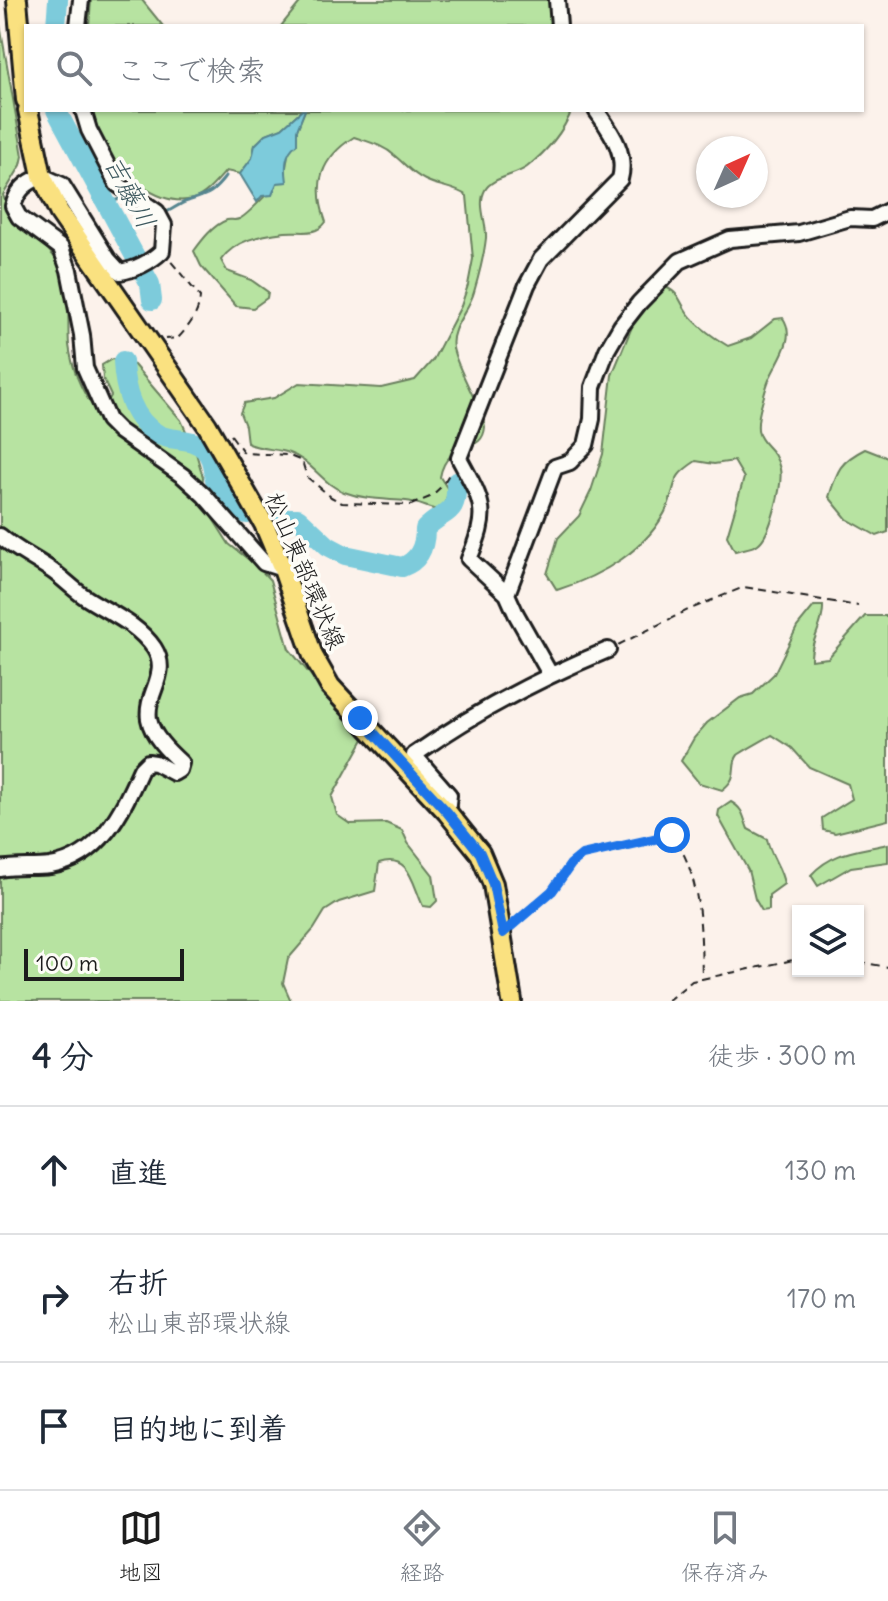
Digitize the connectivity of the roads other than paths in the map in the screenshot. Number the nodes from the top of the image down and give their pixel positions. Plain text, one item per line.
1 (17, 0) edge
2 (81, 0) edge
3 (557, 0) edge
4 (78, 24) edge
5 (559, 24) edge
6 (24, 78) edge
7 (28, 112) edge
8 (84, 112) edge
9 (597, 112) edge
10 (42, 176) junction
11 (888, 211) edge
12 (0, 536) edge
13 (283, 569) junction
14 (507, 594) junction
15 (608, 650) road end
16 (550, 674) junction
17 (447, 812) junction
18 (0, 869) edge
19 (512, 1001) edge

1 - 6 main road
2 - 4 street
3 - 5 street
7 - 10 main road, 松山東部環状線
8 - 10 street
9 - 14 street
10 - 13 main road, 松山東部環状線
10 - 13 street
11 - 14 street
12 - 18 street
13 - 17 main road, 松山東部環状線
14 - 16 street
15 - 16 street
16 - 17 street
17 - 19 main road, 松山東部環状線

